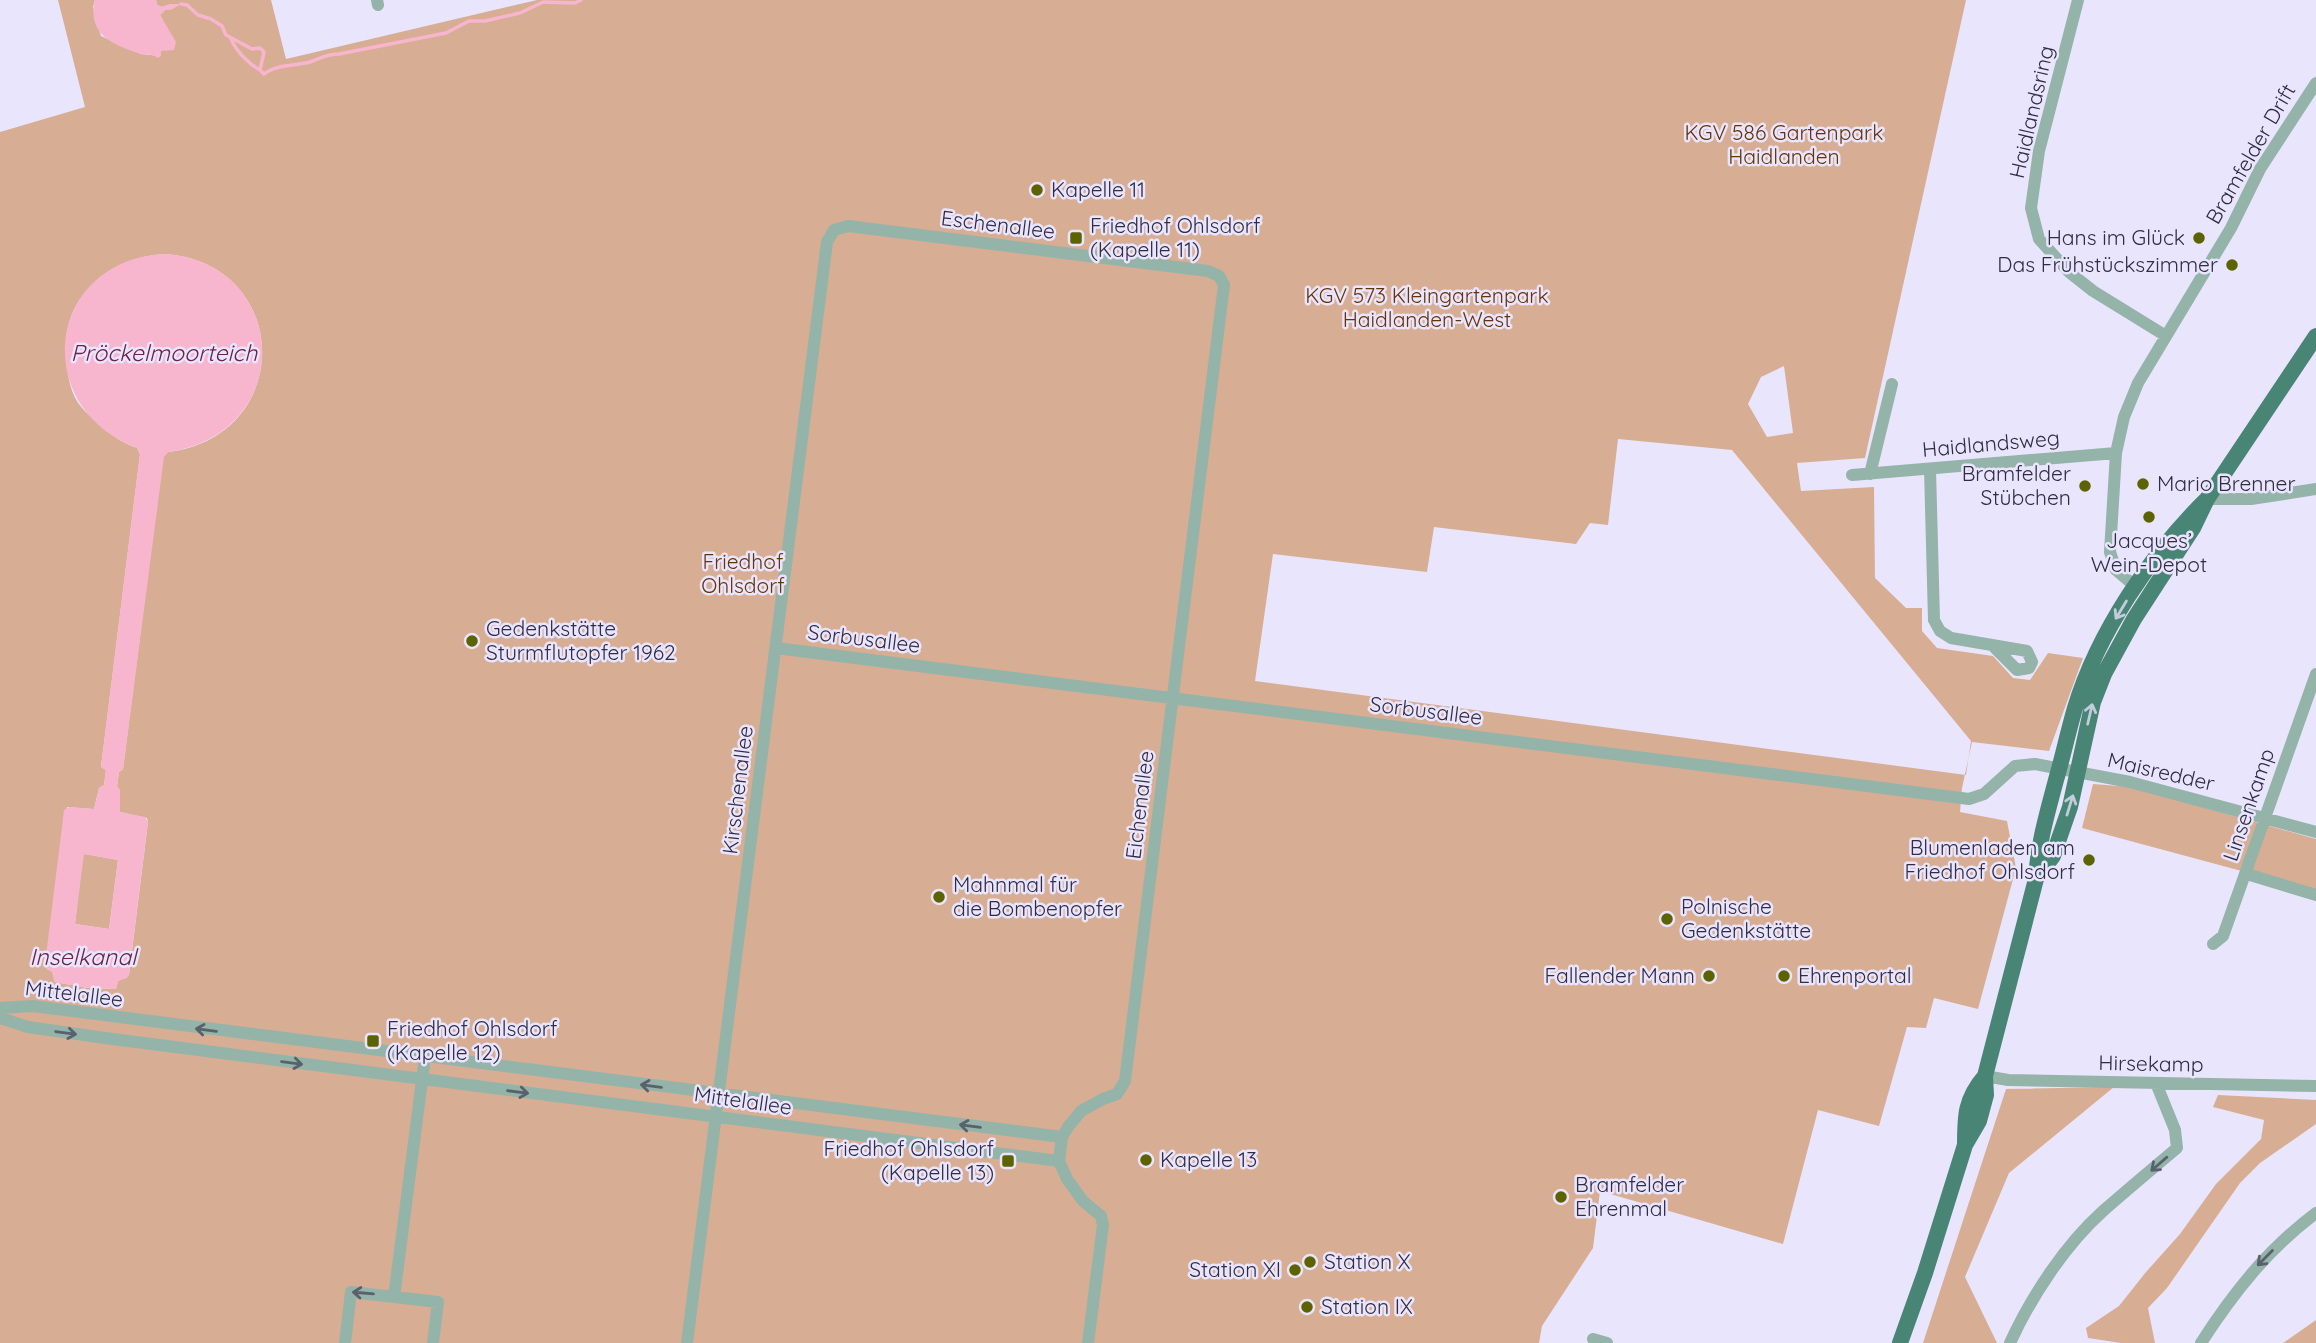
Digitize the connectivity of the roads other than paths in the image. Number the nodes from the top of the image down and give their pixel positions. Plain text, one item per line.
1 (2078, 0) edge
2 (2316, 83) edge
3 (827, 243) joint
4 (1171, 266) joint
5 (2166, 336) junction
6 (2316, 336) edge
7 (1892, 384) dead end
8 (2116, 453) junction
9 (1930, 468) junction
10 (1870, 474) junction
11 (1852, 475) dead end
12 (2316, 489) edge
13 (2207, 499) junction
14 (2142, 592) junction
15 (1993, 646) dead end
16 (776, 648) junction
17 (2316, 674) edge
18 (1173, 698) junction
19 (2059, 768) junction
20 (2078, 773) junction
21 (2264, 817) junction
22 (2316, 832) edge
23 (2250, 875) dead end
24 (2036, 879) junction
25 (2316, 895) edge
26 (2213, 944) dead end
27 (0, 1008) edge
28 (0, 1018) edge
29 (144, 1022) junction
30 (141, 1042) junction
31 (425, 1057) junction
32 (1985, 1076) junction
33 (421, 1080) junction
34 (2156, 1083) junction
35 (2316, 1087) edge
36 (719, 1094) junction
37 (716, 1116) junction
38 (1062, 1137) junction
39 (1059, 1160) junction
40 (2316, 1213) edge
41 (394, 1297) junction
42 (1593, 1339) dead end
43 (345, 1343) edge
44 (433, 1343) edge
45 (687, 1343) edge
46 (1088, 1343) edge
47 (1607, 1343) edge
48 (1900, 1343) edge
49 (2010, 1343) edge
50 (2200, 1343) edge

1 - 5 street, Haidlandsring
2 - 5 street, Bramfelder Drift
3 - 4 street, Eschenallee
3 - 16 street, Kirschenallee
4 - 18 street, Eichenallee
5 - 8 street, Bramfelder Drift
6 - 13 main road
7 - 10 street
8 - 9 street, Haidlandsweg
8 - 14 street, Bramfelder Drift
9 - 10 street, Haidlandsweg
9 - 15 street
10 - 11 street, Haidlandsweg
12 - 13 street
13 - 14 main road
14 -> 19 main road
20 -> 14 main road
16 - 18 street, Sorbusallee
16 - 36 street, Kirschenallee
17 - 21 street, Linsenkamp
18 - 19 street, Sorbusallee
18 - 38 street, Eichenallee
19 - 20 street, Sorbusallee
19 - 24 main road
20 - 21 street, Maisredder
24 -> 20 main road
21 - 22 street, Maisredder
21 - 26 street, Linsenkamp
23 - 25 street
24 - 32 main road
27 - 29 street, Mittelallee
28 -> 30 street, Mittelallee
29 - 30 street, Mittelallee
31 -> 29 street, Mittelallee
30 -> 33 street, Mittelallee
31 - 33 street
36 -> 31 street, Mittelallee
32 - 34 street, Hirsekamp
32 - 48 main road
33 -> 37 street, Mittelallee
33 - 41 street
34 - 35 street, Hirsekamp
34 -> 49 street
36 - 37 street, Kirschenallee
38 -> 36 street, Mittelallee
37 - 39 street, Mittelallee
37 - 45 street, Kirschenallee
38 - 39 street
39 - 46 street
40 -> 50 street
41 -> 43 street
41 - 44 street
42 - 47 street

